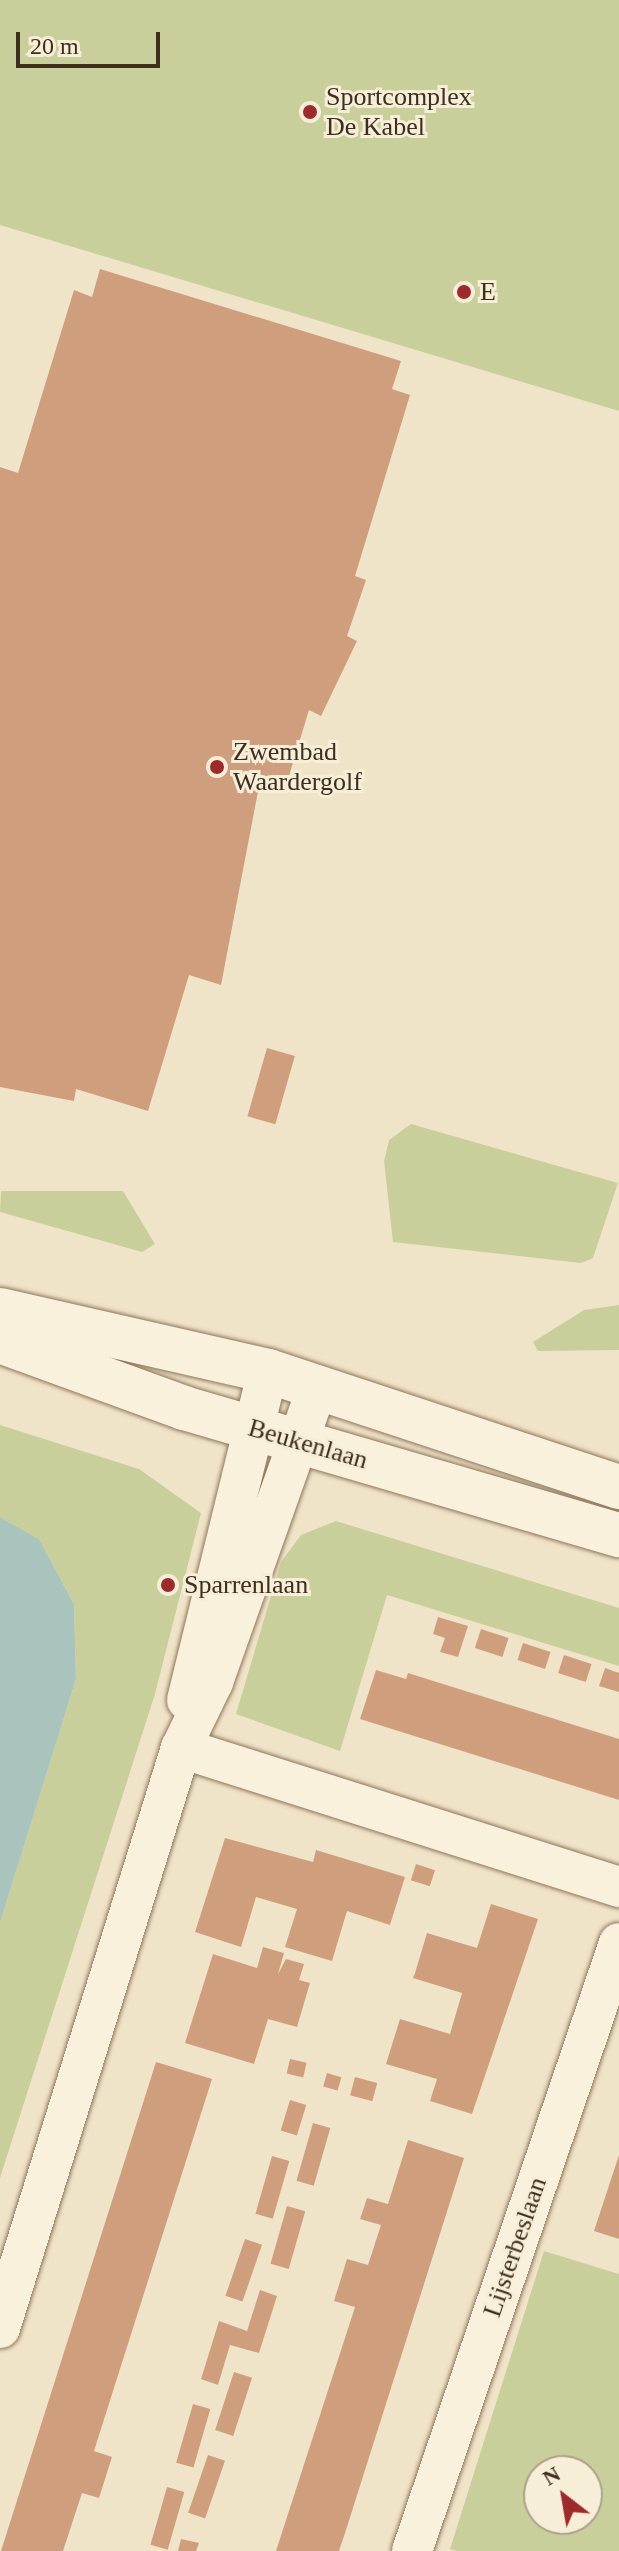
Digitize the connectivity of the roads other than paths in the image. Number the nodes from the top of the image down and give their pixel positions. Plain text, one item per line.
1 (0, 1310) edge
2 (0, 1341) edge
3 (268, 1371) junction
4 (318, 1386) junction
5 (250, 1427) junction
6 (301, 1442) junction
7 (619, 1487) edge
8 (619, 1535) edge
9 (181, 1748) junction
10 (619, 1887) edge
11 (619, 1943) edge
12 (0, 2328) edge
13 (412, 2551) edge

1 - 3 street
2 - 5 street, Beukenlaan
3 - 4 street
3 - 5 street
4 - 6 street
4 - 7 street
5 - 6 street, Beukenlaan
5 - 9 street
6 - 8 street, Beukenlaan
6 - 9 street
9 - 10 street
9 - 12 street
11 - 13 street, Lijsterbeslaan

